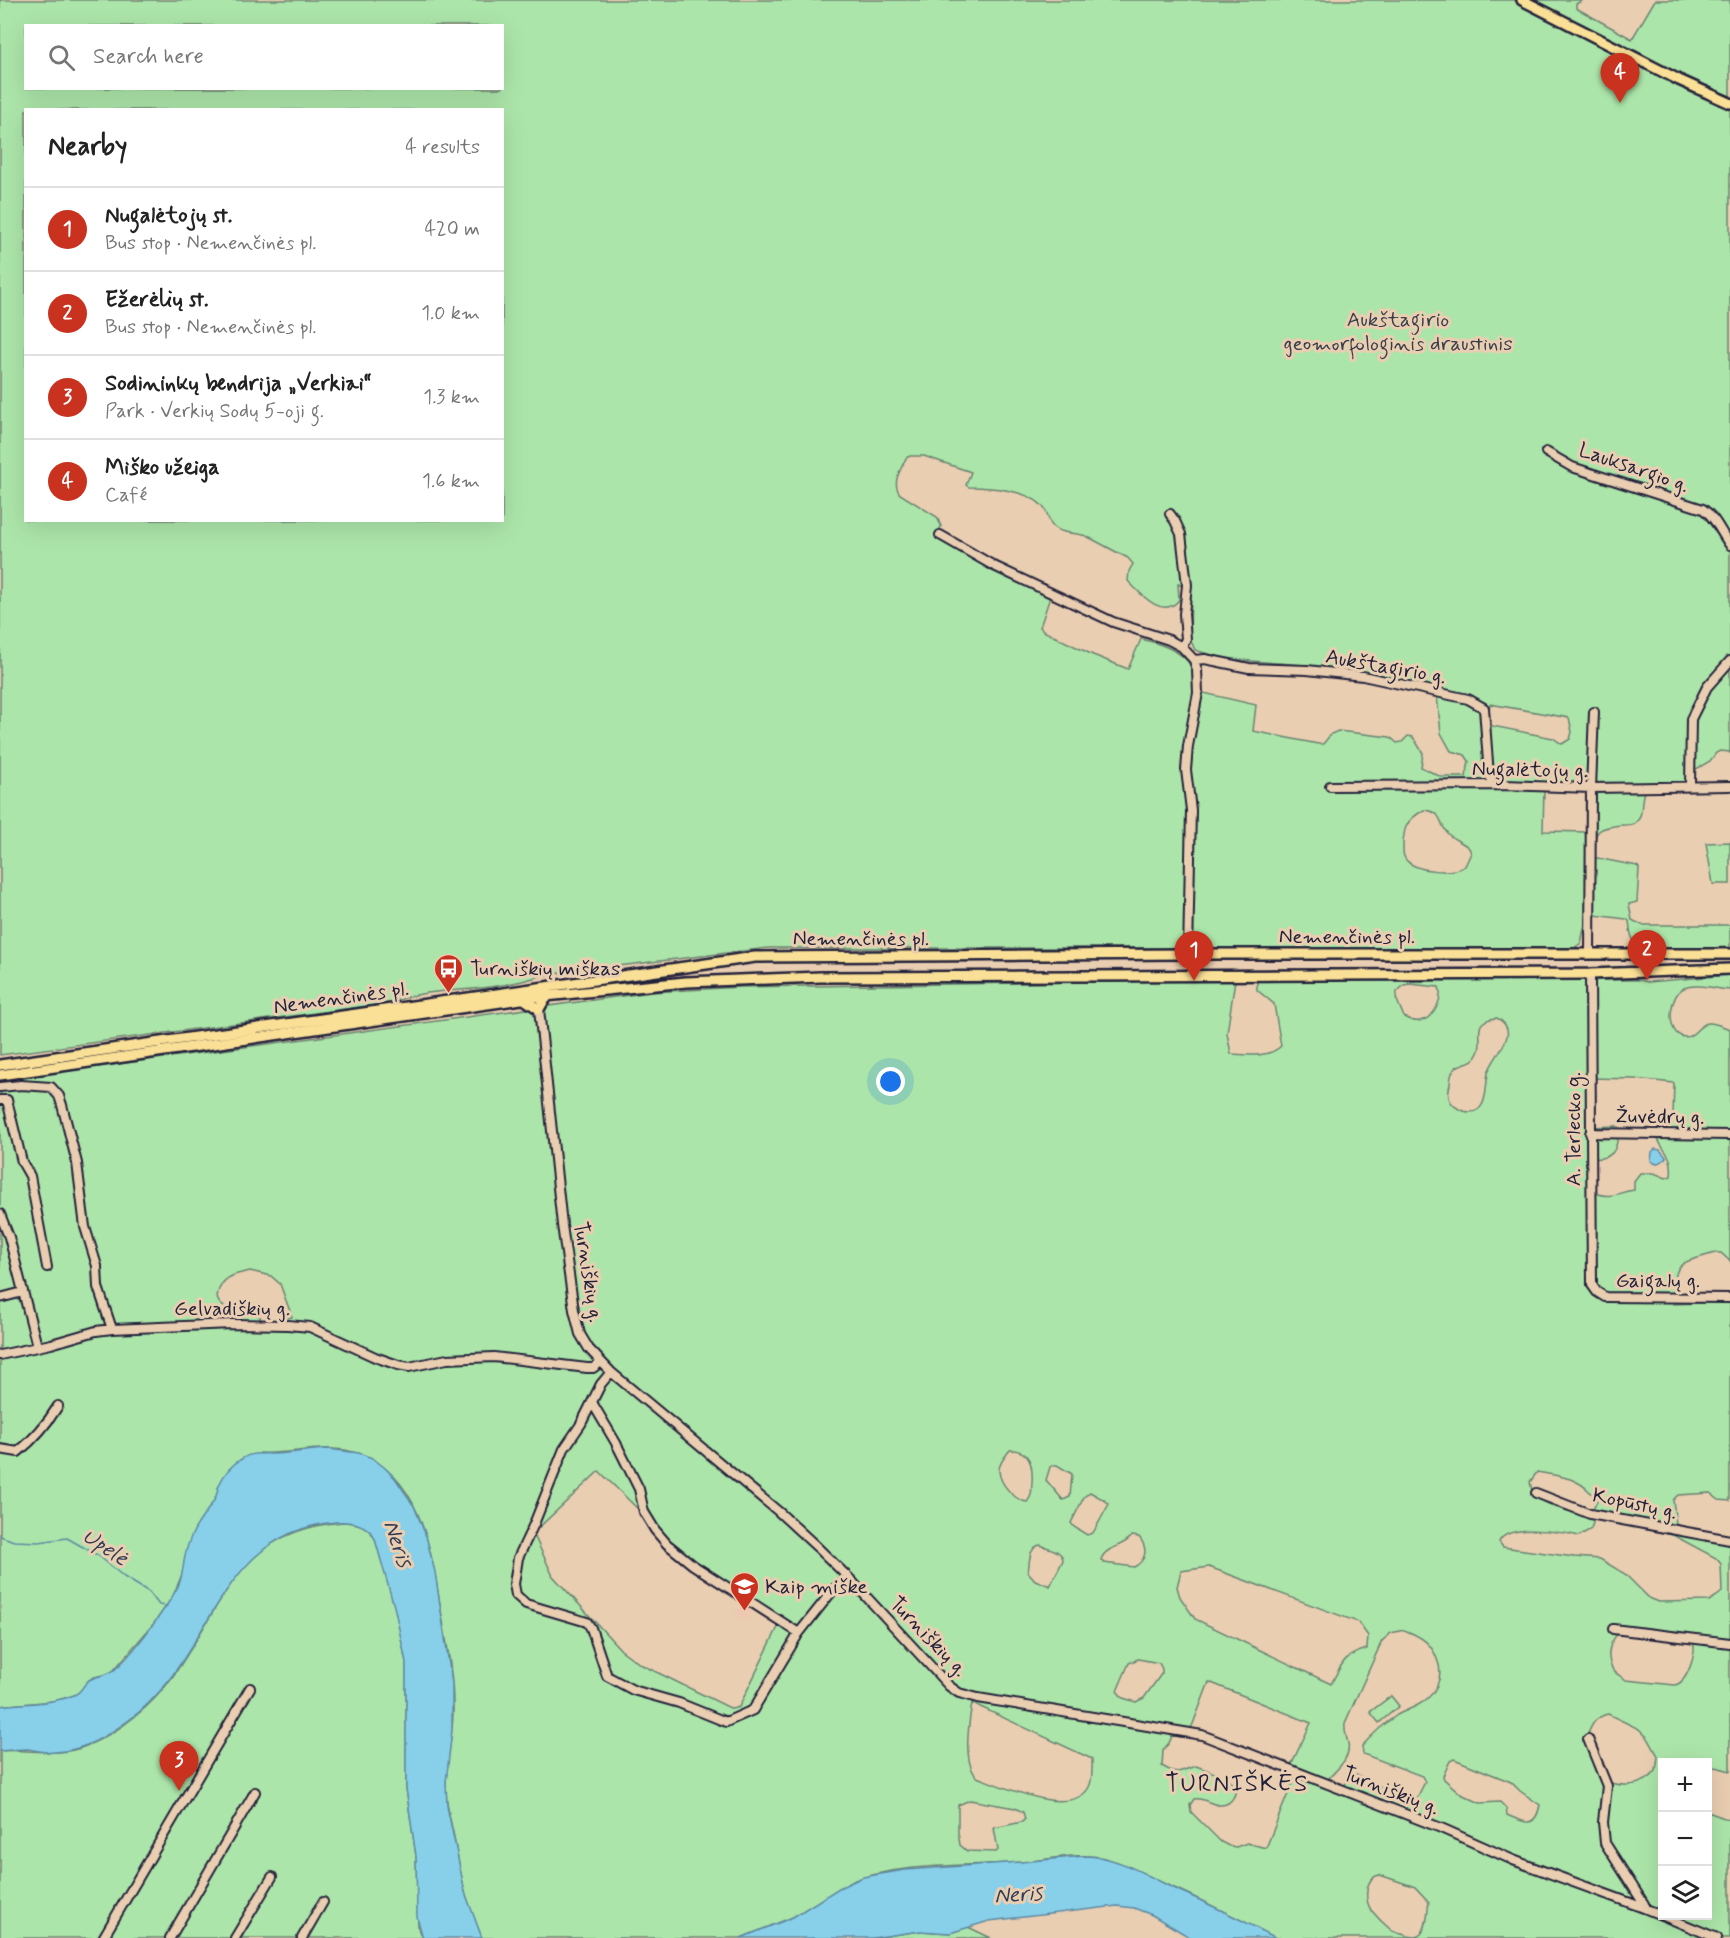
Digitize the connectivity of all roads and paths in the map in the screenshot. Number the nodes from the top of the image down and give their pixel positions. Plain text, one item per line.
1 (1522, 0) edge
2 (1730, 103) edge
3 (1546, 452) dead end
4 (1170, 514) dead end
5 (940, 535) dead end
6 (1730, 545) edge
7 (1182, 647) junction
8 (1194, 660) junction
9 (1730, 660) edge
10 (1594, 712) dead end
11 (1504, 785) junction
12 (1330, 786) dead end
13 (1690, 786) junction
14 (1730, 786) edge
15 (1591, 788) junction
16 (1188, 954) junction
17 (1590, 954) junction
18 (1730, 954) edge
19 (996, 955) junction
20 (1730, 969) edge
21 (1590, 974) junction
22 (996, 976) junction
23 (608, 977) junction
24 (609, 989) junction
25 (549, 995) junction
26 (524, 999) junction
27 (422, 1008) junction
28 (539, 1009) junction
29 (0, 1065) edge
30 (0, 1075) edge
31 (0, 1087) edge
32 (0, 1100) edge
33 (1590, 1133) junction
34 (1730, 1135) edge
35 (0, 1214) edge
36 (47, 1267) dead end
37 (1592, 1285) joint
38 (23, 1292) junction
39 (0, 1298) edge
40 (1730, 1298) edge
41 (112, 1329) junction
42 (37, 1346) junction
43 (0, 1355) edge
44 (600, 1362) junction
45 (611, 1372) junction
46 (593, 1404) junction
47 (58, 1406) dead end
48 (0, 1449) edge
49 (1536, 1493) dead end
50 (1730, 1540) edge
51 (849, 1578) junction
52 (1613, 1629) dead end
53 (799, 1633) junction
54 (1730, 1643) edge
55 (250, 1688) dead end
56 (1588, 1739) dead end
57 (255, 1792) dead end
58 (272, 1877) dead end
59 (323, 1902) dead end
60 (1644, 1908) junction
61 (103, 1938) edge
62 (170, 1938) edge
63 (235, 1938) edge
64 (302, 1938) edge
65 (1717, 1938) edge

1 - 2 main road
3 - 6 street, Lauksargio g.
4 - 7 street
5 - 7 street
7 - 8 street
8 - 11 street, Aukštagirio g.
8 - 16 street
9 - 13 street
10 - 15 street
11 - 12 street, Nugalėtojų g.
11 - 15 street, Nugalėtojų g.
13 - 14 street, Nugalėtojų g.
13 - 15 street, Nugalėtojų g.
15 - 17 street
16 - 17 main road, Nemenčinės pl.
16 - 19 main road, Nemenčinės pl.
17 - 18 main road, Nemenčinės pl.
17 - 21 main road
19 - 22 main road
19 - 23 main road, Nemenčinės pl.
20 - 21 main road, Nemenčinės pl.
21 - 22 main road, Nemenčinės pl.
21 - 33 street, A. Terlecko g.
22 - 24 main road, Nemenčinės pl.
23 - 24 main road
23 - 27 main road, Nemenčinės pl.
24 - 25 main road, Nemenčinės pl.
25 - 26 main road, Nemenčinės pl.
25 - 28 main road
26 - 27 main road, Nemenčinės pl.
26 - 28 main road
27 - 29 main road, Nemenčinės pl.
27 - 30 main road, Nemenčinės pl.
28 - 44 street, Turniškių g.
31 - 41 street
32 - 36 street
33 - 34 street, Žuvėdrų g.
33 - 37 street, A. Terlecko g.
35 - 38 street
37 - 40 street, Gaigalų g.
38 - 39 street
38 - 42 street
41 - 42 street, Gelvadiškių g.
41 - 44 street, Gelvadiškių g.
42 - 43 street, Gelvadiškių g.
44 - 45 street, Turniškių g.
45 - 46 street
45 - 51 street, Turniškių g.
46 - 53 street
46 - 53 street
47 - 48 street
49 - 50 street, Kopūstų g.
51 - 53 street
51 - 60 street, Turniškių g.
52 - 54 street
55 - 61 street
56 - 60 street
57 - 62 street
58 - 63 street
59 - 64 street
60 - 65 street, Turniškių g.

